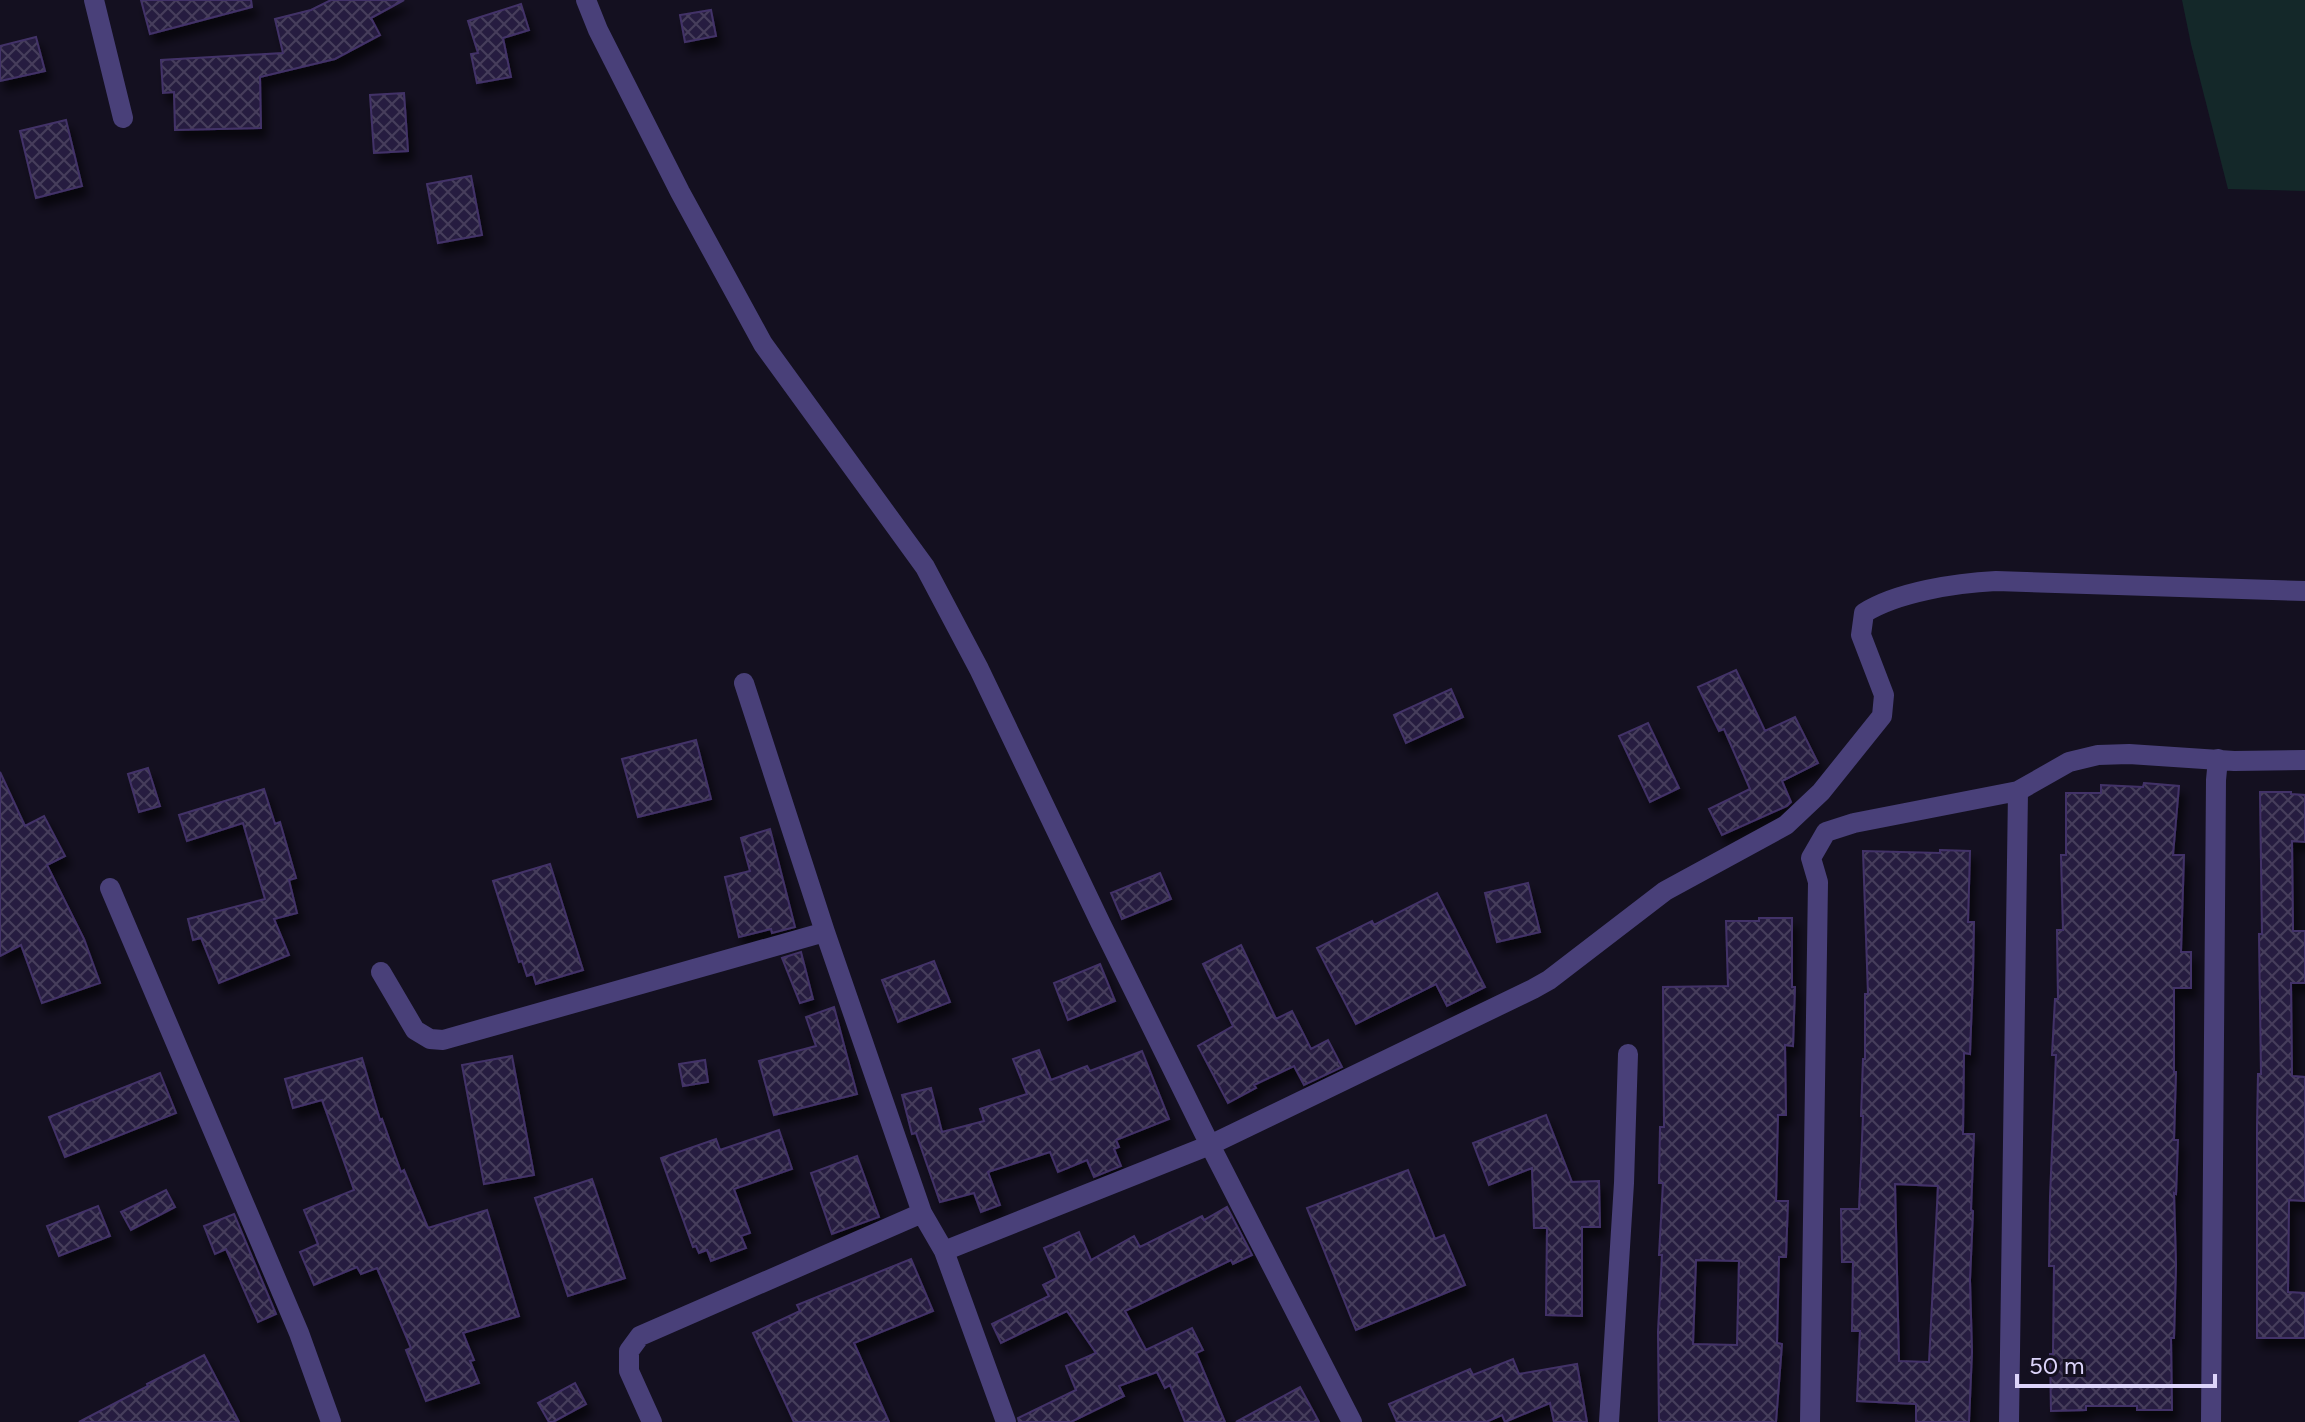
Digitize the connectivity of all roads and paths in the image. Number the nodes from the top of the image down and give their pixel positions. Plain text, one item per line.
1 (94, 0) edge
2 (586, 0) edge
3 (123, 118) dead end
4 (2305, 591) edge
5 (744, 683) dead end
6 (2218, 759) junction
7 (2305, 760) edge
8 (2018, 791) junction
9 (110, 888) dead end
10 (825, 932) junction
11 (381, 972) dead end
12 (1628, 1054) dead end
13 (1210, 1145) junction
14 (922, 1213) junction
15 (944, 1251) junction
16 (331, 1422) edge
17 (652, 1422) edge
18 (1006, 1422) edge
19 (1352, 1422) edge
20 (1609, 1422) edge
21 (1810, 1422) edge
22 (2009, 1422) edge
23 (2211, 1422) edge

1 - 3 street
2 - 13 street
4 - 13 street
5 - 10 street
6 - 7 street
6 - 8 street
6 - 23 street
8 - 21 street
8 - 22 street
9 - 16 street
10 - 11 street
10 - 14 street
12 - 20 street
13 - 15 street
13 - 19 street
14 - 15 street
14 - 17 street
15 - 18 street

